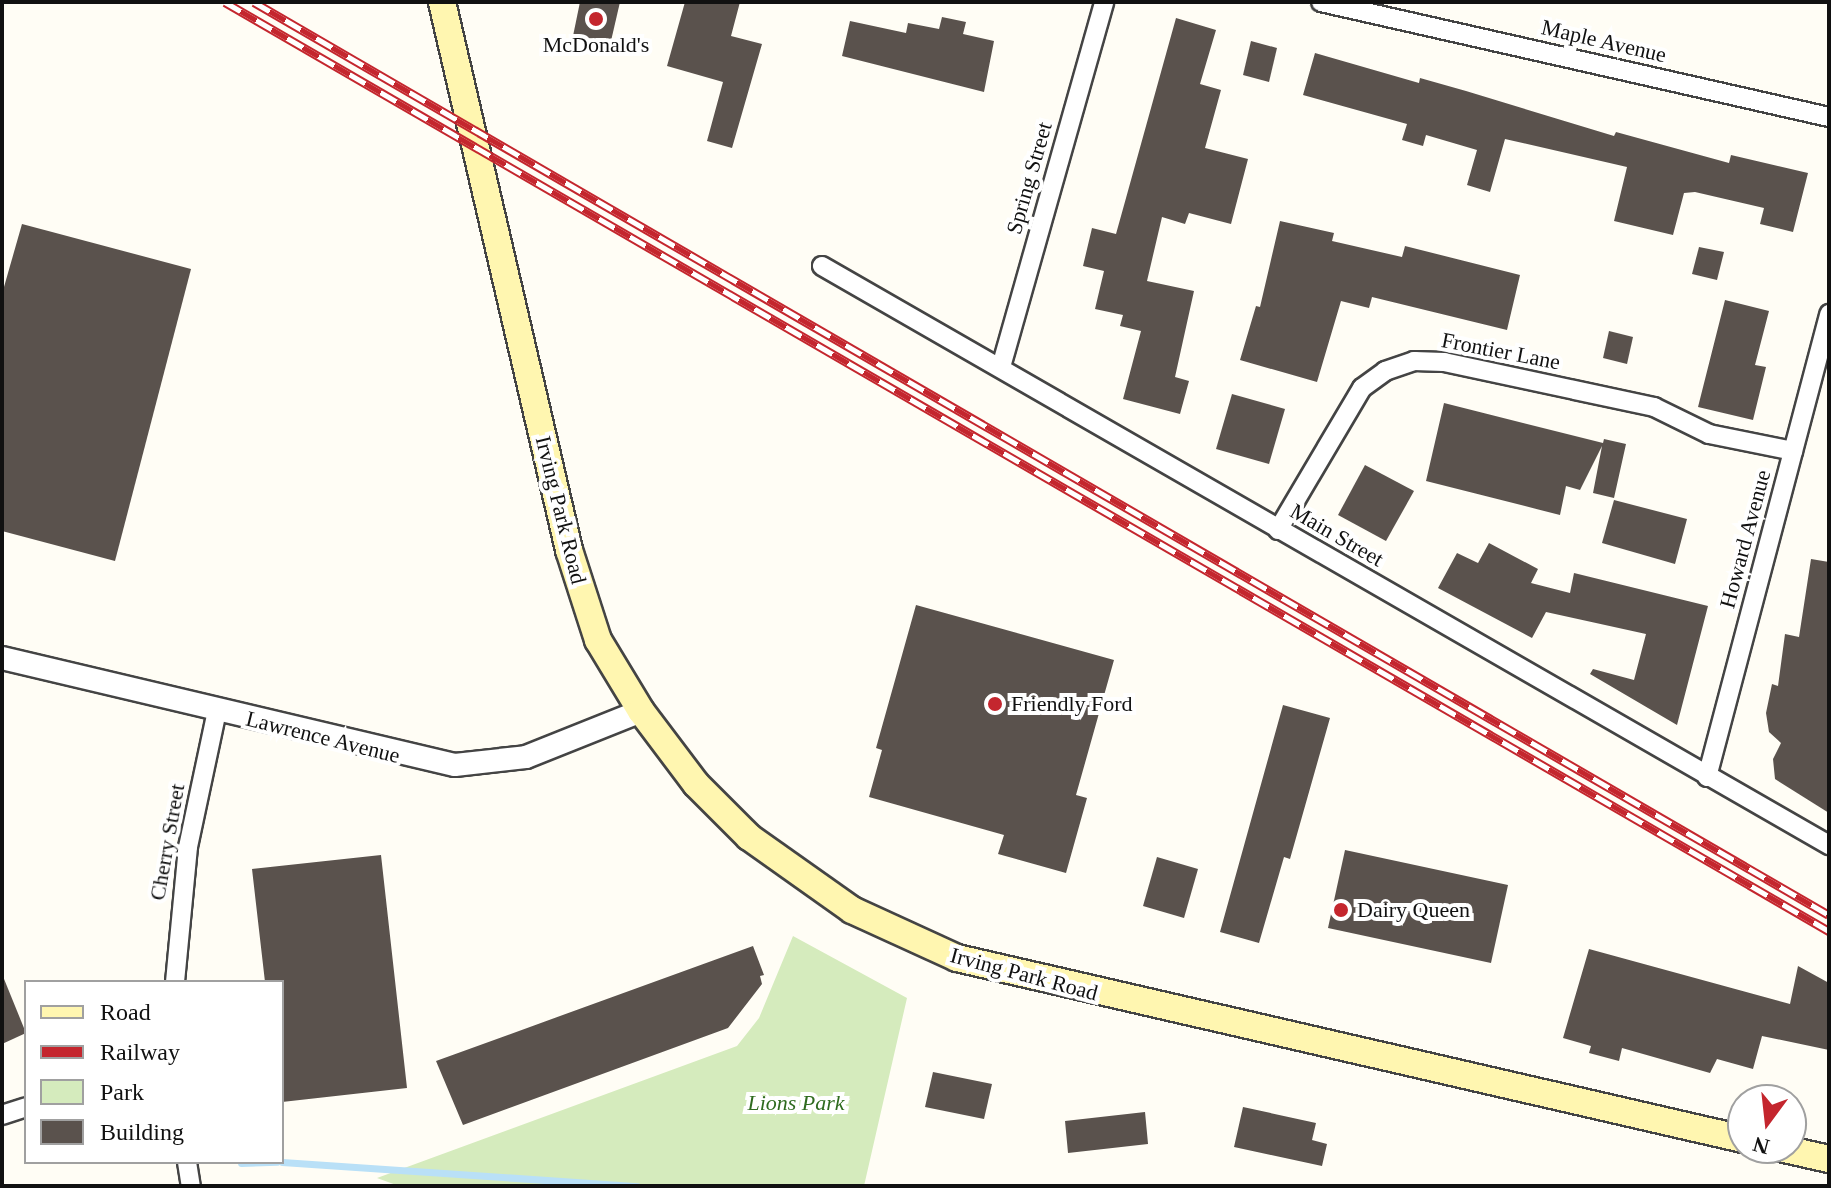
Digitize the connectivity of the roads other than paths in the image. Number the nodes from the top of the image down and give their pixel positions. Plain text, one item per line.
1 (442, 2) edge
2 (1104, 2) edge
3 (1321, 2) edge
4 (1829, 117) edge
5 (822, 266) dead end
6 (1829, 314) edge
7 (1001, 367) junction
8 (1812, 380) junction
9 (1829, 390) edge
10 (1793, 451) junction
11 (1278, 530) junction
12 (2, 658) edge
13 (217, 711) junction
14 (641, 711) junction
15 (1707, 777) junction
16 (1829, 845) edge
17 (175, 980) edge
18 (24, 1108) edge
19 (2, 1115) edge
20 (1727, 1135) edge
21 (1807, 1154) edge
22 (1829, 1159) edge
23 (187, 1164) edge
24 (191, 1186) edge

1 - 14 main road, Irving Park Road
2 - 7 street, Spring Street
3 - 4 street, Maple Avenue
5 - 7 street, Main Street
6 - 8 street, Howard Avenue
7 - 11 street, Main Street
8 - 9 street
8 - 10 street, Howard Avenue
10 - 11 street, Frontier Lane
10 - 15 street, Howard Avenue
11 - 15 street, Main Street
12 - 13 street, Lawrence Avenue
13 - 14 street, Lawrence Avenue
13 - 17 street, Cherry Street
14 - 20 main road, Irving Park Road
15 - 16 street, Main Street
18 - 19 street
21 - 22 main road
23 - 24 street

